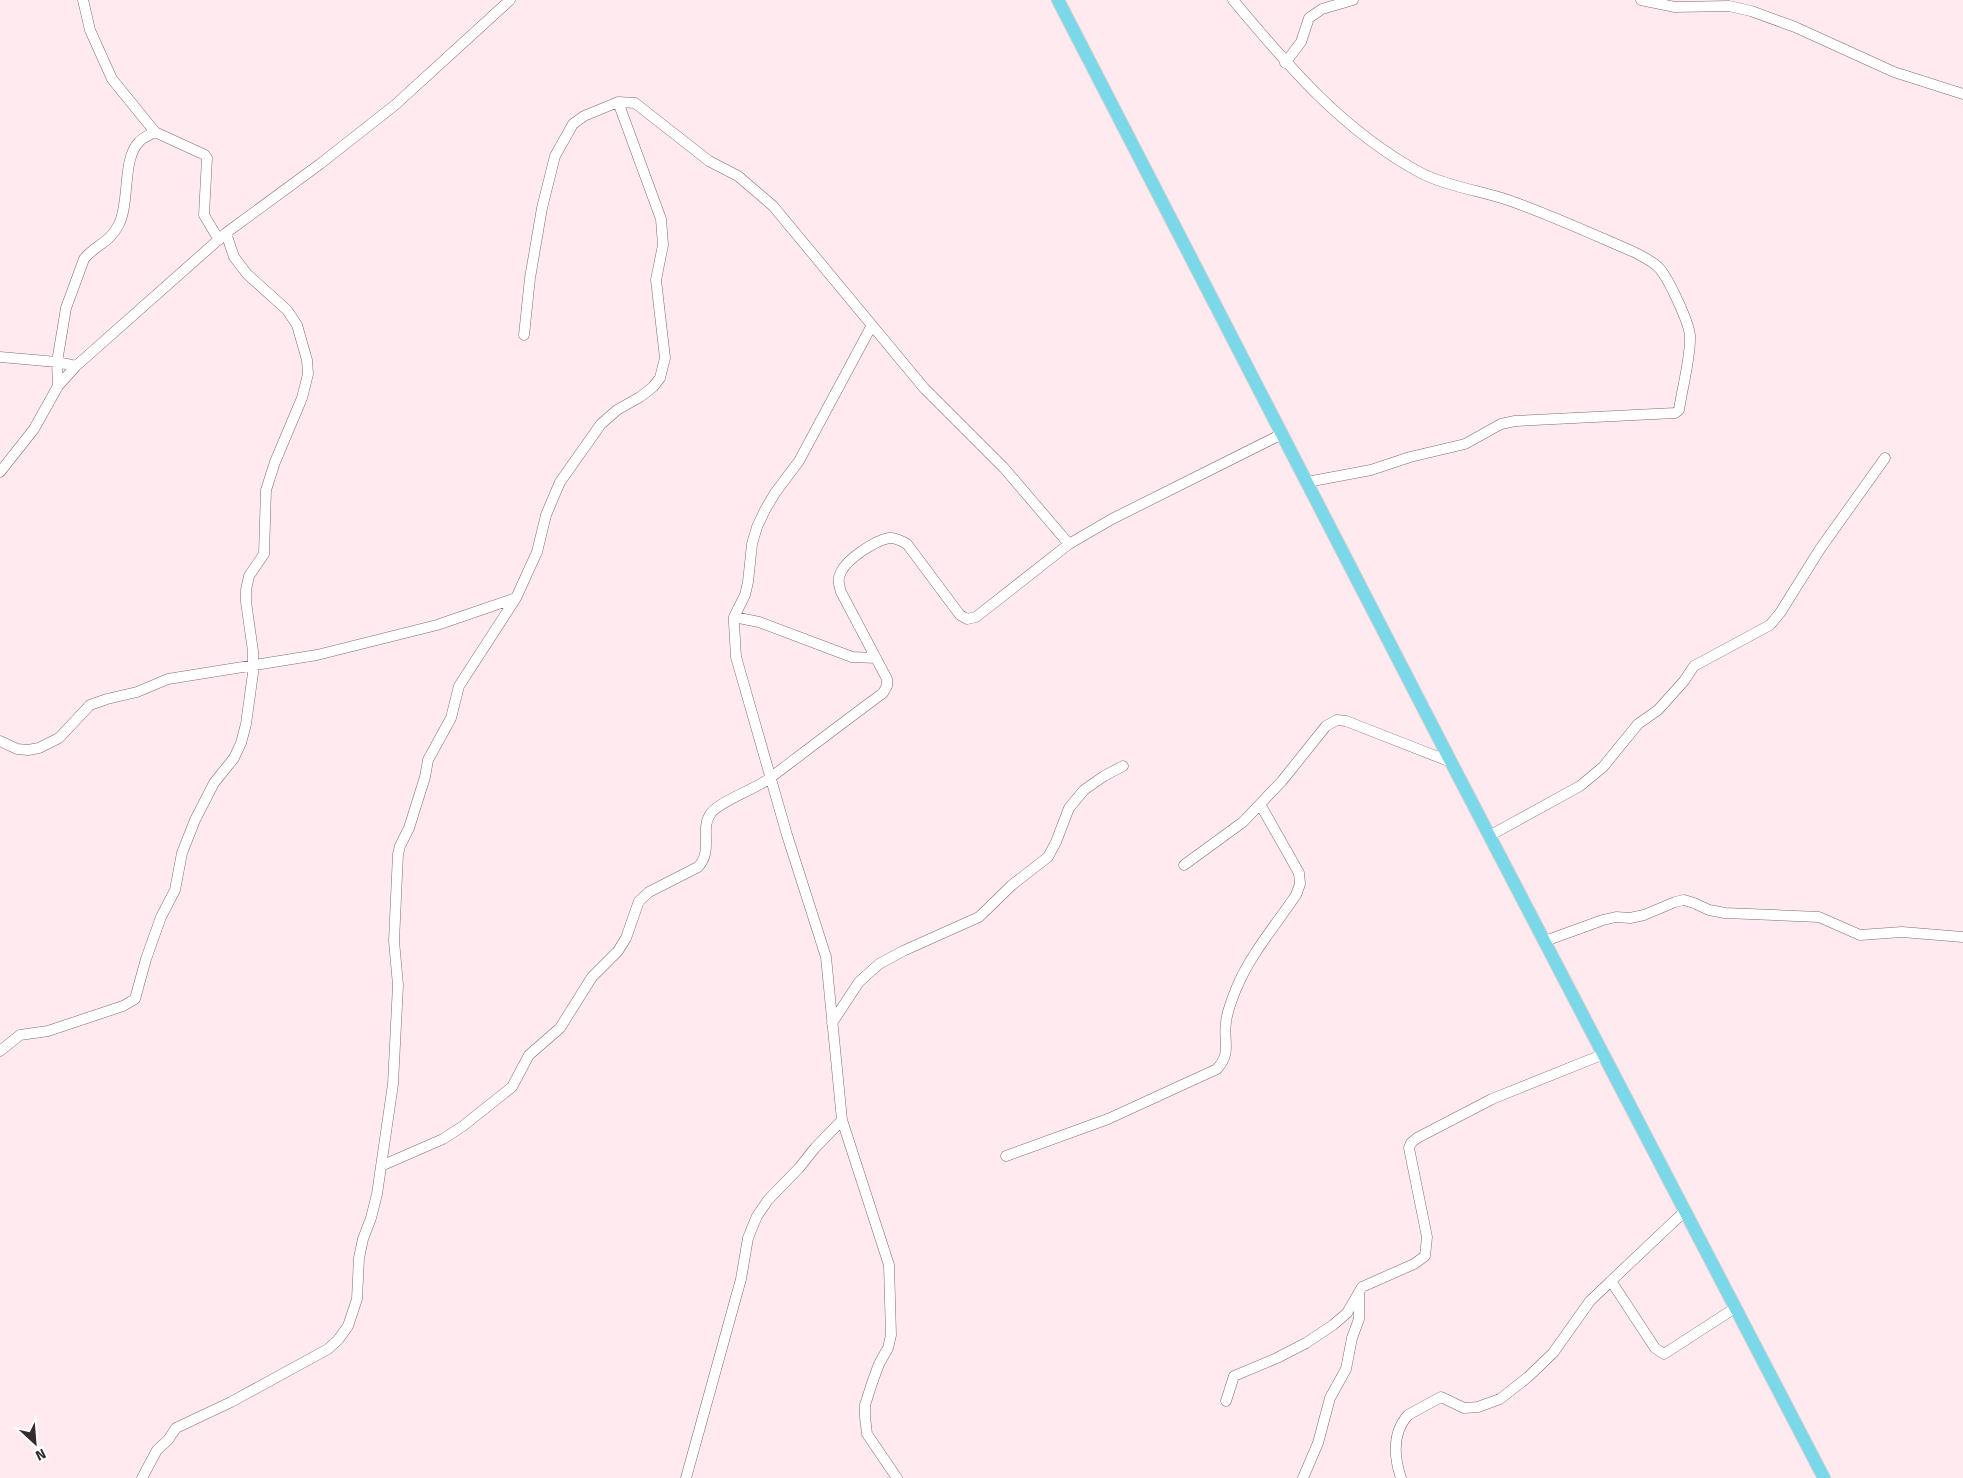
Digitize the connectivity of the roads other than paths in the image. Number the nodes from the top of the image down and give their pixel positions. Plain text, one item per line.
1 (83, 0) edge
2 (510, 0) edge
3 (1058, 0) edge
4 (1234, 0) edge
5 (1353, 0) edge
6 (1641, 0) edge
7 (1285, 63) junction
8 (1963, 94) edge
9 (618, 102) junction
10 (155, 132) junction
11 (222, 236) junction
12 (872, 325) junction
13 (524, 335) dead end
14 (0, 357) edge
15 (56, 362) junction
16 (76, 366) junction
17 (58, 386) junction
18 (1282, 434) junction
19 (1885, 458) dead end
20 (0, 472) edge
21 (1307, 482) junction
22 (1069, 544) junction
23 (516, 598) junction
24 (734, 617) junction
25 (876, 658) junction
26 (253, 665) junction
27 (0, 741) edge
28 (1451, 762) junction
29 (1123, 766) dead end
30 (770, 778) junction
31 (1260, 804) junction
32 (1489, 836) junction
33 (1184, 865) dead end
34 (1963, 937) edge
35 (1545, 941) junction
36 (832, 1023) junction
37 (0, 1051) edge
38 (1604, 1054) junction
39 (842, 1120) junction
40 (1006, 1156) dead end
41 (381, 1166) junction
42 (1686, 1211) junction
43 (1611, 1281) junction
44 (1359, 1293) junction
45 (1735, 1308) junction
46 (1226, 1401) dead end
47 (142, 1478) edge
48 (686, 1478) edge
49 (897, 1478) edge
50 (1303, 1478) edge
51 (1401, 1478) edge
52 (1824, 1478) edge

1 - 10 street
2 - 11 street
3 - 18 main road
4 - 7 street
5 - 7 street
6 - 8 street
7 - 21 street
9 - 12 street
9 - 13 street
9 - 23 street
10 - 11 street
10 - 15 street
11 - 16 street
11 - 26 street
12 - 22 street
12 - 24 street
14 - 15 street
15 - 16 street
15 - 17 street
16 - 17 street
17 - 20 street
18 - 21 main road
18 - 22 street
19 - 32 street
21 - 28 main road
22 - 25 street
23 - 26 street
23 - 41 street
24 - 25 street
24 - 30 street
25 - 30 street
26 - 27 street
26 - 37 street
28 - 31 street
28 - 32 main road
29 - 36 street
30 - 36 street
30 - 41 street
31 - 33 street
31 - 40 street
32 - 35 main road
34 - 35 street
35 - 38 main road
36 - 39 street
38 - 42 main road
38 - 44 street
39 - 48 street
39 - 49 street
41 - 47 street
42 - 43 street
42 - 45 main road
43 - 45 street
43 - 51 street
44 - 46 street
44 - 50 street
45 - 52 main road

